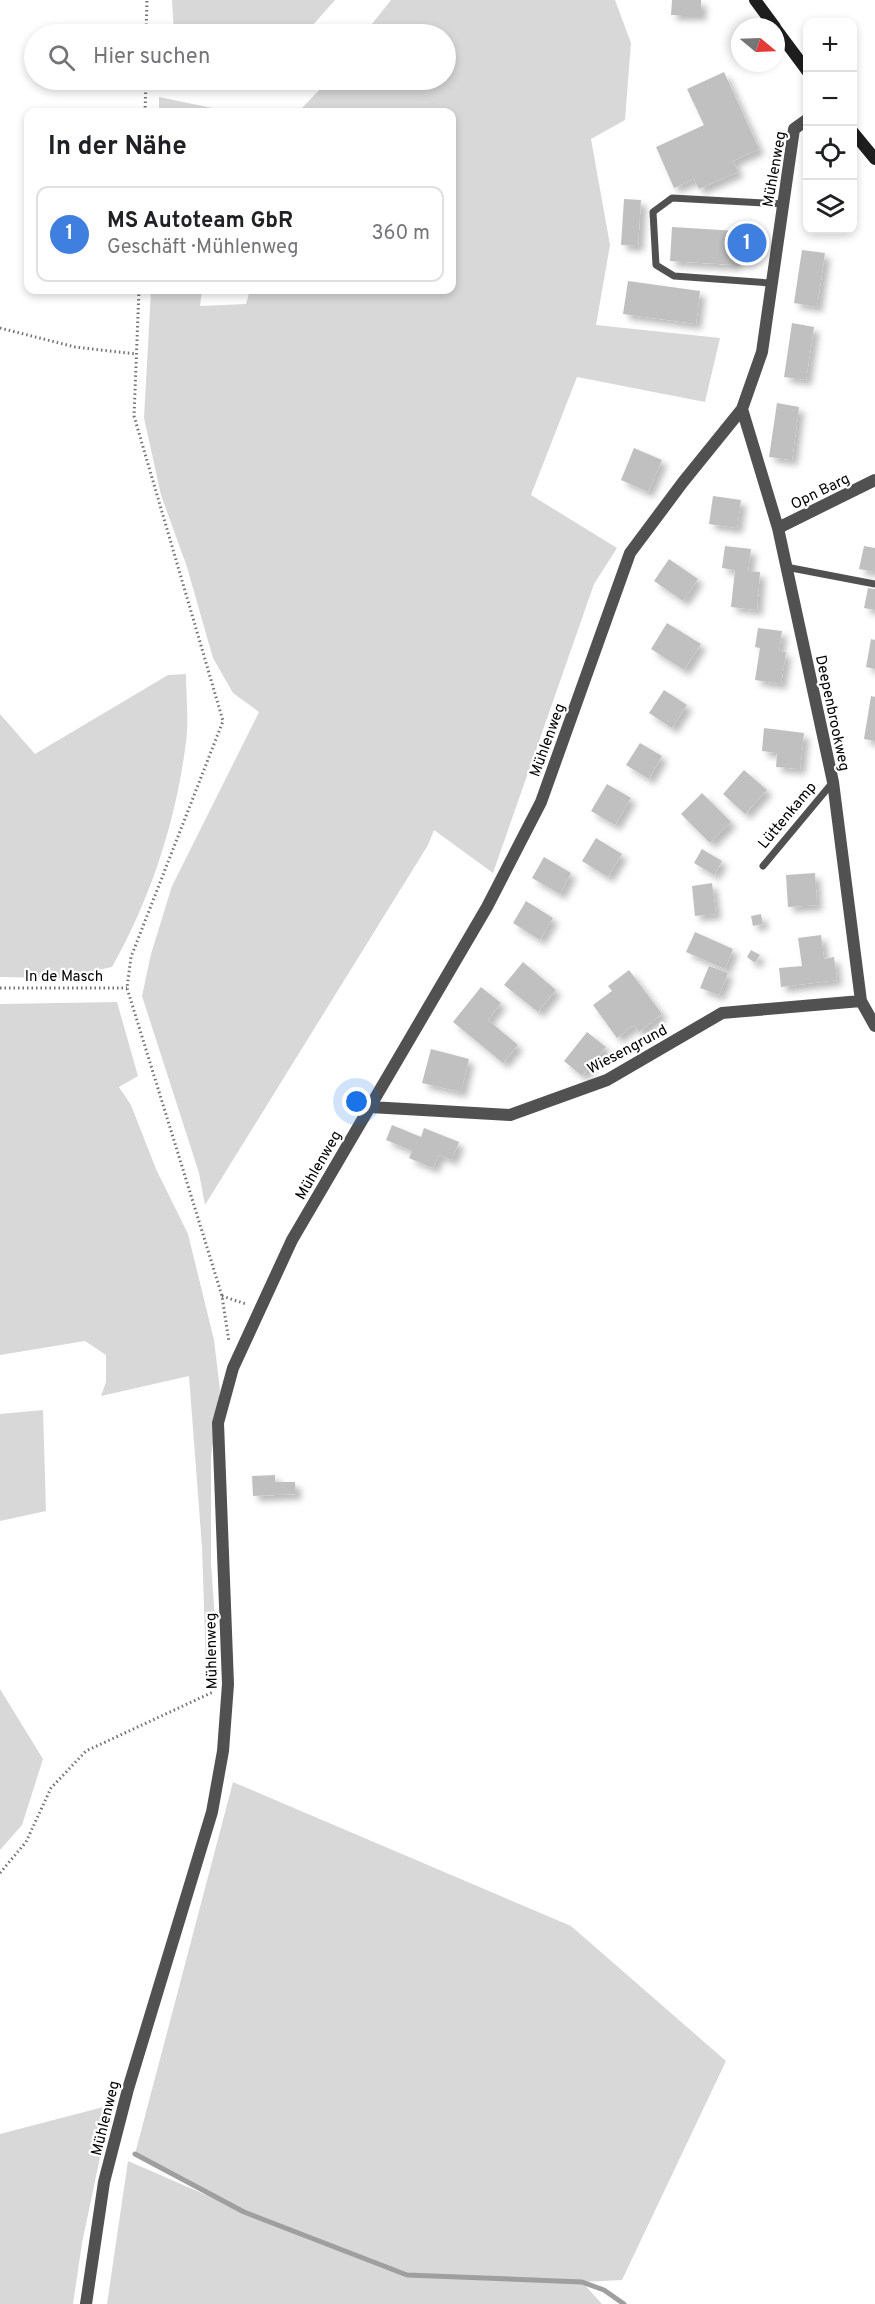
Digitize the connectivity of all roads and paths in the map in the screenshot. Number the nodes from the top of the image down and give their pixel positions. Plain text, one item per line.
1 (147, 0) edge
2 (758, 4) edge
3 (768, 18) edge
4 (146, 24) edge
5 (785, 42) edge
6 (803, 66) edge
7 (146, 90) edge
8 (145, 108) edge
9 (803, 122) edge
10 (857, 137) edge
11 (875, 159) edge
12 (783, 204) junction
13 (770, 284) junction
14 (139, 294) edge
15 (0, 328) edge
16 (136, 354) junction
17 (742, 409) junction
18 (875, 480) edge
19 (778, 528) junction
20 (786, 567) junction
21 (875, 584) edge
22 (832, 782) junction
23 (763, 866) dead end
24 (0, 988) edge
25 (128, 988) junction
26 (861, 1001) junction
27 (875, 1026) edge
28 (370, 1107) junction
29 (222, 1296) junction
30 (260, 1309) junction
31 (233, 1368) junction
32 (228, 1684) junction
33 (0, 1873) edge
34 (86, 2304) edge

1 - 4 path
2 - 3 main road
5 - 6 main road
7 - 8 path
9 - 12 street, Mühlenweg
10 - 11 main road
12 - 13 street, Mühlenweg
12 - 13 lane
13 - 17 street, Mühlenweg
14 - 16 path
15 - 16 path
16 - 25 path
17 - 19 street, Deepenbrookweg
17 - 28 street, Mühlenweg
18 - 19 street, Opn Barg
19 - 20 street, Deepenbrookweg
20 - 21 lane
20 - 22 street, Deepenbrookweg
22 - 23 lane, Lüttenkamp
22 - 26 street, Deepenbrookweg
24 - 25 path, In de Masch
25 - 29 path
26 - 27 street, Deepenbrookweg
26 - 28 street, Wiesengrund
28 - 30 street, Mühlenweg
29 - 30 path
29 - 31 path
30 - 31 street, Mühlenweg
31 - 32 street, Mühlenweg
32 - 33 path
32 - 34 street, Mühlenweg

